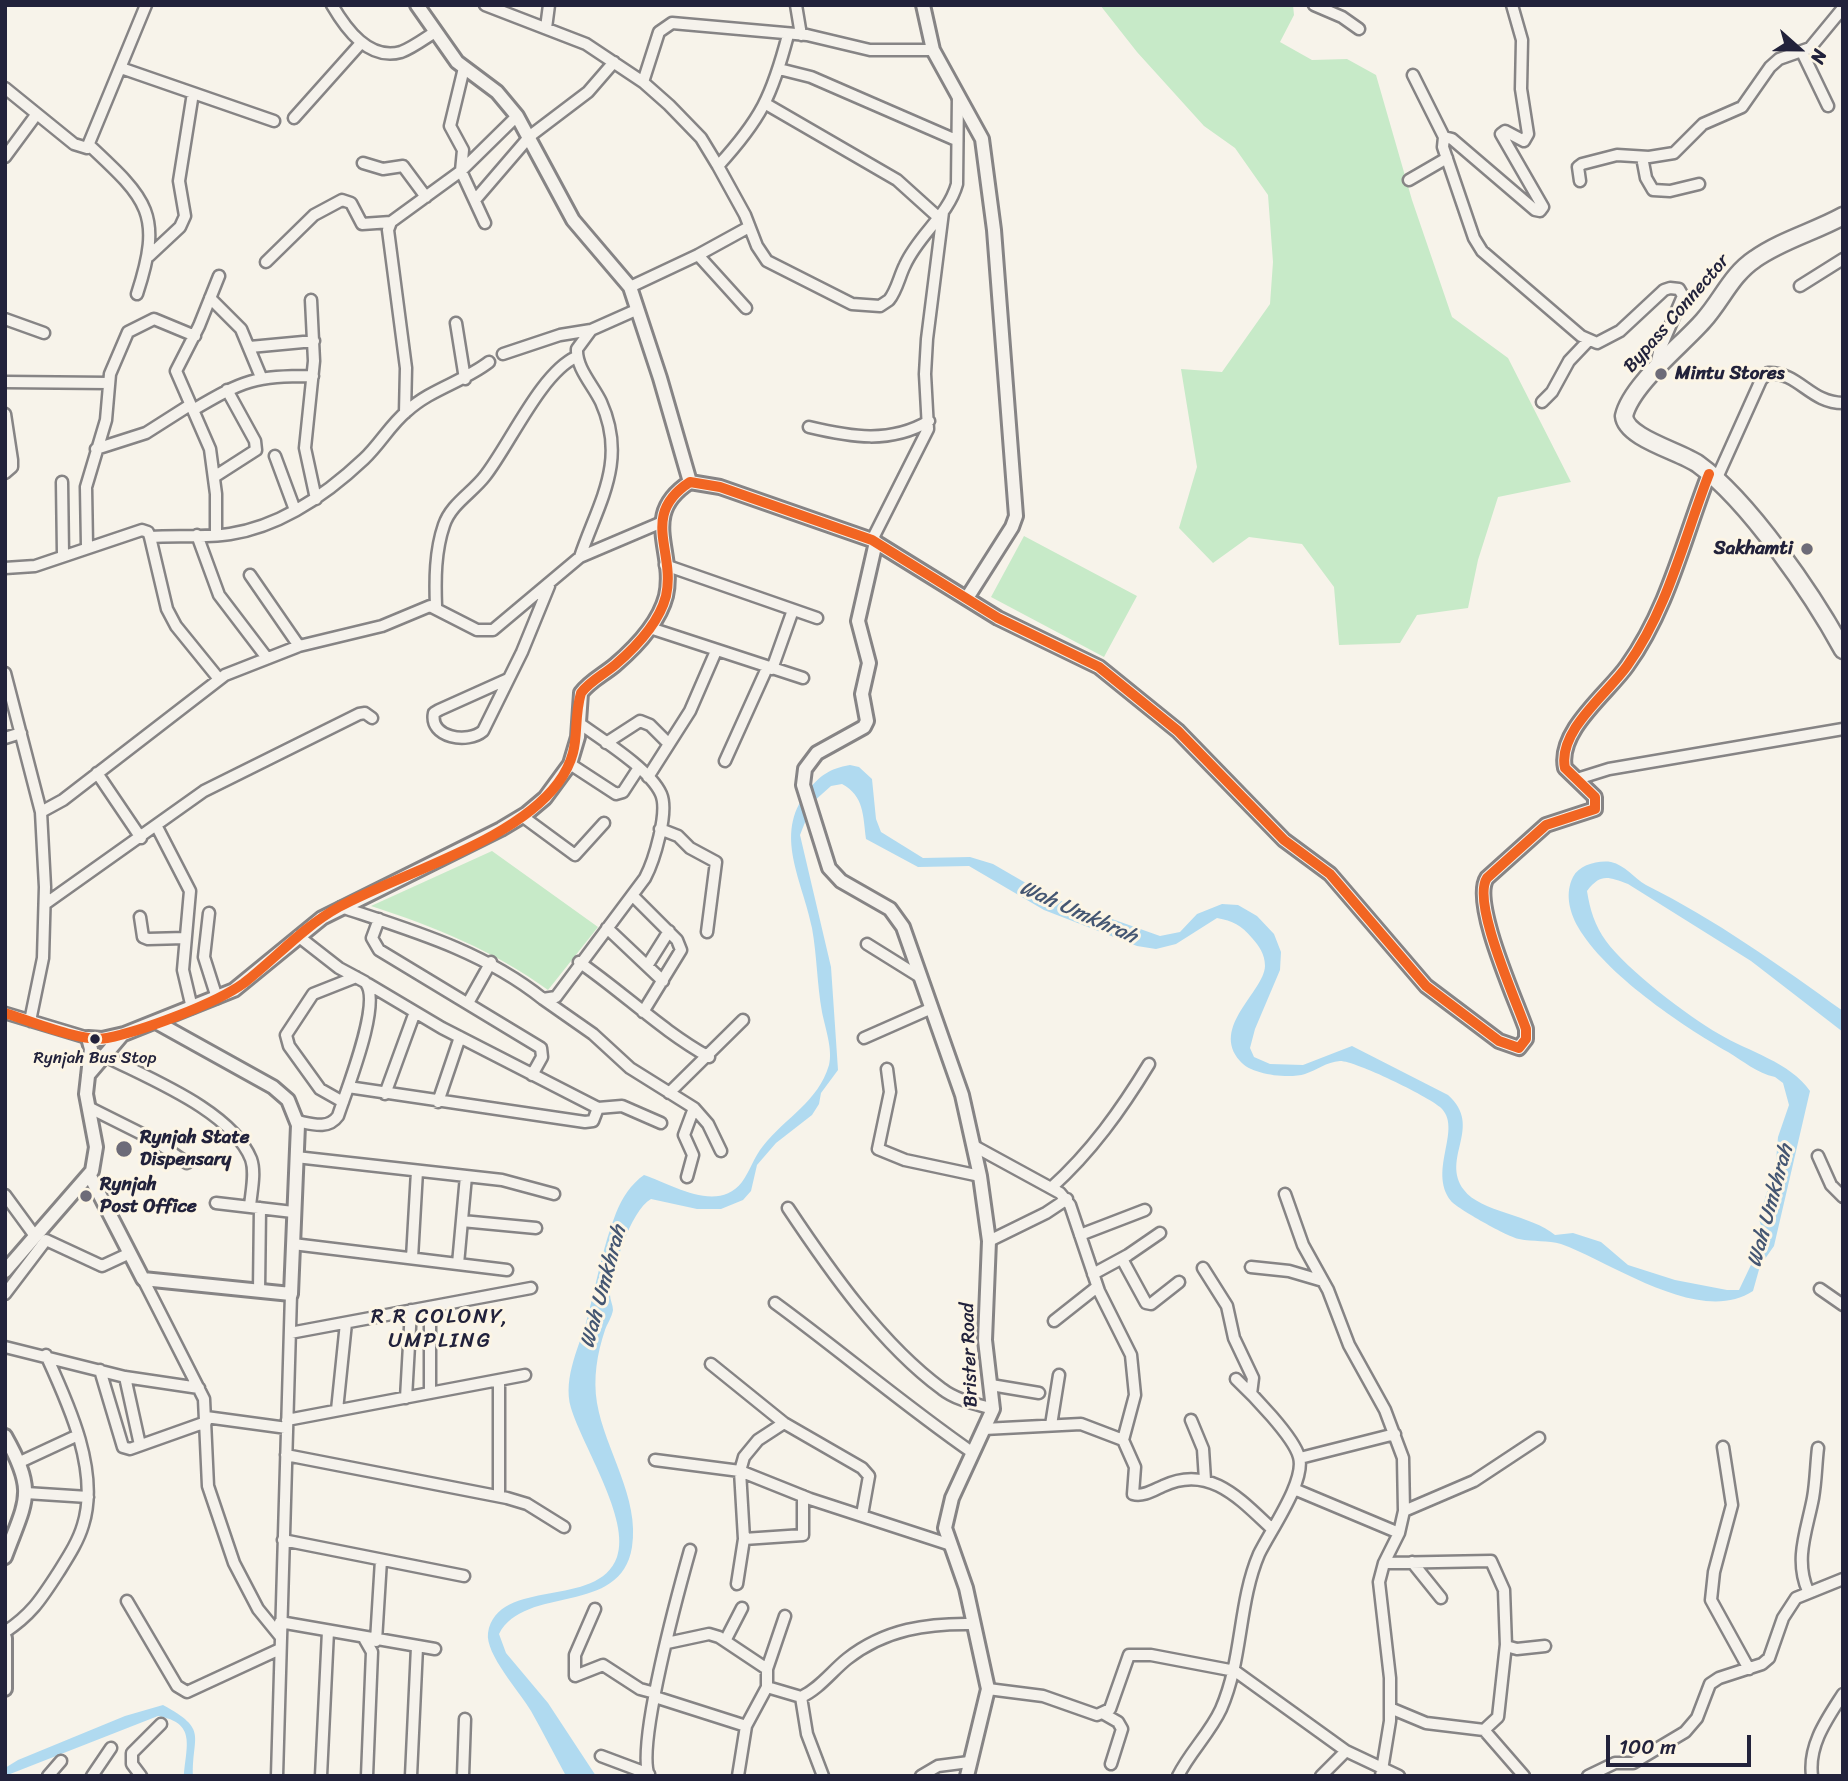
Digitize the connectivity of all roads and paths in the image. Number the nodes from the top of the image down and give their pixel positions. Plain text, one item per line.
1 (146, 5) edge
2 (332, 5) edge
3 (417, 5) edge
4 (485, 5) edge
5 (549, 5) edge
6 (796, 5) edge
7 (923, 5) edge
8 (1314, 5) edge
9 (1512, 5) edge
10 (1843, 8) edge
11 (545, 28) junction
12 (1359, 29) dead end
13 (435, 32) junction
14 (788, 35) junction
15 (801, 35) junction
16 (361, 43) junction
17 (933, 50) junction
18 (1802, 52) junction
19 (614, 62) junction
20 (121, 68) junction
21 (464, 68) junction
22 (779, 69) junction
23 (1413, 75) dead end
24 (643, 82) junction
25 (5, 88) edge
26 (192, 93) junction
27 (958, 95) junction
28 (766, 104) junction
29 (1828, 106) dead end
30 (36, 115) junction
31 (517, 116) junction
32 (294, 118) dead end
33 (274, 121) dead end
34 (530, 136) junction
35 (1444, 137) junction
36 (957, 140) junction
37 (89, 145) junction
38 (1642, 156) junction
39 (5, 157) edge
40 (1447, 158) junction
41 (363, 163) dead end
42 (718, 166) junction
43 (461, 171) junction
44 (1409, 180) dead end
45 (1580, 181) dead end
46 (1699, 184) dead end
47 (426, 197) junction
48 (475, 200) junction
49 (941, 215) junction
50 (1843, 216) edge
51 (391, 222) junction
52 (485, 223) dead end
53 (749, 227) junction
54 (698, 255) junction
55 (149, 256) junction
56 (1843, 259) edge
57 (266, 262) dead end
58 (219, 276) dead end
59 (1800, 286) dead end
60 (630, 287) junction
61 (137, 294) dead end
62 (210, 298) junction
63 (311, 300) dead end
64 (746, 308) dead end
65 (636, 310) junction
66 (5, 319) edge
67 (456, 323) dead end
68 (590, 330) junction
69 (44, 333) dead end
70 (195, 336) junction
71 (314, 341) junction
72 (1588, 341) junction
73 (250, 346) junction
74 (503, 354) dead end
75 (576, 357) junction
76 (489, 362) dead end
77 (1656, 371) junction
78 (313, 376) junction
79 (261, 377) junction
80 (465, 379) junction
81 (5, 382) edge
82 (109, 383) junction
83 (227, 390) junction
84 (1542, 402) dead end
85 (1843, 403) edge
86 (192, 408) junction
87 (404, 413) junction
88 (5, 414) edge
89 (929, 421) junction
90 (808, 427) dead end
91 (6, 428) edge
92 (96, 449) junction
93 (275, 456) dead end
94 (5, 473) edge
95 (214, 477) junction
96 (1713, 477) junction
97 (62, 482) dead end
98 (690, 482) junction
99 (316, 499) junction
100 (295, 510) junction
101 (660, 523) junction
102 (197, 535) junction
103 (216, 535) junction
104 (150, 537) junction
105 (874, 541) junction
106 (87, 546) junction
107 (64, 554) junction
108 (580, 557) junction
109 (665, 565) junction
110 (5, 568) edge
111 (250, 575) dead end
112 (551, 581) junction
113 (967, 598) junction
114 (436, 606) junction
115 (793, 610) junction
116 (817, 618) dead end
117 (650, 628) junction
118 (299, 646) junction
119 (1843, 650) edge
120 (716, 652) junction
121 (267, 658) junction
122 (770, 668) junction
123 (5, 673) edge
124 (803, 678) dead end
125 (219, 679) junction
126 (508, 679) junction
127 (372, 718) dead end
128 (579, 723) junction
129 (1843, 729) edge
130 (21, 733) junction
131 (5, 738) edge
132 (606, 743) junction
133 (670, 744) junction
134 (725, 761) dead end
135 (570, 764) junction
136 (638, 769) junction
137 (97, 773) junction
138 (648, 777) junction
139 (1577, 779) junction
140 (41, 813) junction
141 (522, 816) junction
142 (604, 823) dead end
143 (158, 827) junction
144 (660, 829) junction
145 (141, 838) junction
146 (633, 896) junction
147 (45, 905) junction
148 (341, 906) junction
149 (209, 913) dead end
150 (140, 918) dead end
151 (379, 919) junction
152 (607, 928) junction
153 (669, 932) junction
154 (707, 932) dead end
155 (298, 936) junction
156 (185, 938) junction
157 (867, 944) dead end
158 (491, 962) junction
159 (579, 962) junction
160 (647, 966) junction
161 (920, 977) junction
162 (361, 980) junction
163 (663, 981) junction
164 (217, 998) junction
165 (543, 999) junction
166 (468, 1003) junction
167 (192, 1008) junction
168 (932, 1008) junction
169 (415, 1012) junction
170 (643, 1012) junction
171 (5, 1013) edge
172 (743, 1020) dead end
173 (30, 1021) junction
174 (156, 1022) junction
175 (124, 1034) junction
176 (460, 1037) junction
177 (88, 1038) junction
178 (864, 1038) dead end
179 (103, 1055) junction
180 (709, 1057) junction
181 (1149, 1064) dead end
182 (887, 1069) dead end
183 (532, 1075) junction
184 (86, 1078) junction
185 (348, 1087) junction
186 (669, 1093) junction
187 (385, 1094) junction
188 (438, 1101) junction
189 (343, 1102) junction
190 (88, 1107) junction
191 (598, 1108) junction
192 (694, 1108) junction
193 (298, 1121) junction
194 (661, 1123) dead end
195 (974, 1146) junction
196 (721, 1151) dead end
197 (1818, 1156) dead end
198 (296, 1157) junction
199 (187, 1163) dead end
200 (417, 1171) junction
201 (90, 1176) junction
202 (980, 1176) junction
203 (466, 1177) junction
204 (687, 1177) dead end
205 (1051, 1188) junction
206 (554, 1194) dead end
207 (1285, 1194) dead end
208 (5, 1195) edge
209 (1843, 1197) edge
210 (1067, 1199) junction
211 (216, 1203) dead end
212 (255, 1208) junction
213 (788, 1208) dead end
214 (1145, 1210) dead end
215 (293, 1212) junction
216 (462, 1221) junction
217 (536, 1228) dead end
218 (1160, 1233) dead end
219 (1080, 1235) junction
220 (35, 1236) junction
221 (989, 1241) junction
222 (293, 1244) junction
223 (130, 1253) junction
224 (412, 1258) junction
225 (1122, 1259) junction
226 (458, 1264) junction
227 (1203, 1268) dead end
228 (1251, 1268) dead end
229 (507, 1270) dead end
230 (5, 1271) edge
231 (1093, 1274) junction
232 (143, 1279) junction
233 (1323, 1280) junction
234 (1179, 1282) dead end
235 (1097, 1287) junction
236 (531, 1288) dead end
237 (1820, 1289) dead end
238 (259, 1291) junction
239 (5, 1294) edge
240 (291, 1294) junction
241 (775, 1303) dead end
242 (1843, 1305) edge
243 (430, 1307) junction
244 (411, 1310) junction
245 (1054, 1321) dead end
246 (346, 1322) junction
247 (290, 1333) junction
248 (5, 1347) edge
249 (46, 1355) junction
250 (711, 1364) dead end
251 (100, 1370) junction
252 (1059, 1374) dead end
253 (526, 1376) dead end
254 (125, 1377) junction
255 (1236, 1379) dead end
256 (499, 1380) junction
257 (991, 1385) junction
258 (199, 1388) junction
259 (430, 1393) junction
260 (1039, 1393) dead end
261 (1251, 1394) junction
262 (406, 1398) junction
263 (993, 1409) junction
264 (338, 1410) junction
265 (206, 1419) junction
266 (1191, 1420) dead end
267 (783, 1423) junction
268 (287, 1424) junction
269 (1051, 1425) junction
270 (984, 1429) junction
271 (1395, 1434) junction
272 (76, 1436) junction
273 (6, 1437) edge
274 (1539, 1438) dead end
275 (1123, 1440) junction
276 (140, 1445) junction
277 (1723, 1447) dead end
278 (1818, 1448) dead end
279 (973, 1453) junction
280 (286, 1455) junction
281 (1300, 1458) junction
282 (656, 1460) dead end
283 (20, 1462) junction
284 (740, 1471) junction
285 (1205, 1480) junction
286 (1294, 1489) junction
287 (26, 1493) junction
288 (499, 1496) junction
289 (803, 1496) junction
290 (88, 1497) junction
291 (1404, 1511) junction
292 (862, 1515) junction
293 (564, 1527) dead end
294 (1271, 1528) junction
295 (1399, 1533) junction
296 (744, 1539) junction
297 (283, 1540) junction
298 (948, 1544) junction
299 (690, 1550) dead end
300 (5, 1557) edge
301 (381, 1560) junction
302 (1412, 1562) junction
303 (1384, 1563) junction
304 (464, 1576) dead end
305 (1843, 1579) edge
306 (737, 1584) dead end
307 (1808, 1591) junction
308 (1441, 1598) dead end
309 (127, 1601) dead end
310 (741, 1608) dead end
311 (595, 1609) dead end
312 (785, 1616) dead end
313 (280, 1622) junction
314 (974, 1624) junction
315 (328, 1631) junction
316 (5, 1632) edge
317 (280, 1636) junction
318 (363, 1638) junction
319 (376, 1641) junction
320 (725, 1641) junction
321 (667, 1643) junction
322 (6, 1644) edge
323 (1506, 1644) junction
324 (1545, 1646) dead end
325 (416, 1647) junction
326 (280, 1649) junction
327 (435, 1649) dead end
328 (767, 1668) junction
329 (1749, 1669) junction
330 (1235, 1671) junction
331 (767, 1687) junction
332 (5, 1689) edge
333 (988, 1689) junction
334 (1843, 1694) edge
335 (655, 1695) junction
336 (801, 1697) junction
337 (1390, 1708) junction
338 (1104, 1714) junction
339 (465, 1719) dead end
340 (160, 1724) dead end
341 (746, 1726) junction
342 (1484, 1730) junction
343 (111, 1748) dead end
344 (1346, 1751) junction
345 (601, 1756) dead end
346 (61, 1761) dead end
347 (969, 1762) junction
348 (1111, 1764) dead end
349 (1381, 1773) edge
350 (649, 1775) edge
351 (48, 1776) edge
352 (92, 1776) edge
353 (141, 1776) edge
354 (277, 1776) edge
355 (321, 1776) edge
356 (368, 1776) edge
357 (411, 1776) edge
358 (463, 1776) edge
359 (738, 1776) edge
360 (823, 1776) edge
361 (921, 1776) edge
362 (968, 1776) edge
363 (1178, 1776) edge
364 (1321, 1776) edge
365 (1399, 1776) edge
366 (1524, 1776) edge
367 (1588, 1776) edge
368 (1812, 1776) edge

1 - 20 street
2 - 16 street
3 - 13 street
4 - 11 street
5 - 11 street
6 - 15 street
7 - 17 street
8 - 12 street
9 - 35 street
10 - 18 street
11 - 19 street
13 - 16 street
13 - 21 street
14 - 15 street
14 - 22 street
14 - 24 street
15 - 17 street
16 - 32 street
17 - 27 street
18 - 29 street
18 - 38 street
19 - 24 street
19 - 34 street
20 - 26 street
20 - 37 street
21 - 31 street
21 - 43 street
22 - 28 street
22 - 36 street
23 - 35 street
24 - 42 street
25 - 30 street
26 - 33 street
26 - 55 street
27 - 36 street
27 - 113 street
28 - 42 street
28 - 49 street
30 - 37 street
30 - 39 street
31 - 34 street
31 - 43 street
34 - 48 street
34 - 60 street
35 - 40 street
36 - 49 street
37 - 55 street
38 - 45 street
38 - 46 street
40 - 44 street
40 - 72 street
41 - 47 street
42 - 53 street
43 - 47 street
43 - 48 street
47 - 51 street
48 - 52 street
49 - 53 street
49 - 89 street
50 - 77 main road, Bypass Connector
51 - 57 street
51 - 87 street
53 - 54 street
54 - 60 street
54 - 64 street
55 - 61 street
56 - 59 street
58 - 62 street
60 - 65 street
62 - 70 street
62 - 73 street
63 - 71 street
65 - 68 street
65 - 98 street
66 - 69 street
67 - 80 street
68 - 74 street
68 - 75 street
70 - 82 street
70 - 86 street
71 - 73 street
71 - 78 street
72 - 77 street
72 - 84 street
73 - 79 street
75 - 108 street
75 - 114 street
76 - 80 street
77 - 96 main road, Bypass Connector
78 - 79 street
78 - 99 street
79 - 83 street
80 - 87 street
81 - 82 street
82 - 92 street
83 - 86 street
83 - 95 street
85 - 96 street
86 - 92 street
86 - 95 street
87 - 99 street
88 - 91 street
89 - 90 street
89 - 105 street
91 - 94 street
92 - 106 street
93 - 100 street
95 - 103 street
96 - 119 main road, Bypass Connector
96 - 139 street
97 - 107 street
98 - 101 street
98 - 105 street
99 - 100 street
100 - 103 street
101 - 108 street
101 - 109 street
102 - 103 street
102 - 104 street
102 - 121 street
104 - 106 street
104 - 125 street
105 - 113 street
105 - 161 street, Brister Road
106 - 107 street
107 - 110 street
108 - 112 street
109 - 115 street
109 - 117 street
111 - 118 street
112 - 114 street
112 - 126 street
113 - 139 street
114 - 118 street
115 - 116 street
115 - 122 street
117 - 120 street
117 - 128 street
118 - 121 street
120 - 122 street
120 - 133 street
121 - 125 street
122 - 124 street
122 - 134 street
123 - 130 street
125 - 137 street
126 - 126 street
127 - 143 street
128 - 132 street
128 - 135 street
129 - 139 street
130 - 131 street
130 - 140 street
132 - 133 street
132 - 136 street
133 - 138 street
135 - 136 street
135 - 141 street
136 - 138 street
137 - 140 street
137 - 145 street
138 - 144 street
140 - 147 street
141 - 142 street
141 - 148 street
143 - 145 street
143 - 156 street
144 - 146 street
144 - 154 street
145 - 147 street
146 - 152 street
146 - 153 street
147 - 173 street
148 - 151 street
148 - 155 street
149 - 164 street
150 - 156 street
151 - 158 street
151 - 166 street
152 - 159 street
152 - 160 street
153 - 160 street
153 - 163 street
155 - 162 street
155 - 164 street
156 - 167 street
157 - 161 street
158 - 165 street
158 - 166 street
159 - 165 street
159 - 170 street
160 - 163 street
161 - 168 street, Brister Road
162 - 169 street
162 - 185 street
162 - 189 street
163 - 170 street
164 - 167 street
165 - 186 street
166 - 183 street
167 - 174 street
168 - 178 street
168 - 195 street, Brister Road
169 - 176 street
169 - 187 street
170 - 180 street
171 - 173 street
172 - 180 street
173 - 177 street
174 - 175 street
174 - 193 street
175 - 177 street
175 - 179 street
176 - 183 street
176 - 188 street
177 - 184 street
179 - 184 street
179 - 212 street
180 - 186 street
181 - 205 street
182 - 202 street
183 - 191 street
184 - 190 street
185 - 187 street
185 - 189 street
186 - 192 street
187 - 188 street
188 - 191 street
189 - 193 street
190 - 199 street
190 - 201 street
191 - 194 street
192 - 196 street
192 - 204 street
193 - 198 street
195 - 202 street, Brister Road
195 - 205 street
197 - 209 street
198 - 200 street
198 - 215 street
200 - 203 street
200 - 224 street
201 - 220 street
201 - 223 street
202 - 221 street, Brister Road
203 - 206 street
203 - 216 street
205 - 210 street
207 - 233 street
208 - 220 street
210 - 219 street
210 - 221 street
211 - 212 street
212 - 215 street
212 - 238 street
213 - 263 street
214 - 219 street
215 - 222 street
216 - 217 street
216 - 226 street
218 - 225 street
219 - 231 street
220 - 230 street
221 - 257 street, Brister Road
222 - 224 street
222 - 240 street
223 - 232 street
223 - 239 street
224 - 226 street
225 - 231 street
225 - 234 street
226 - 229 street
227 - 261 street
228 - 233 street
231 - 235 street
232 - 238 street
232 - 258 street
233 - 271 street
235 - 245 street
235 - 275 street
236 - 243 street
237 - 242 street
238 - 240 street
240 - 247 street
241 - 279 street
243 - 244 street
243 - 259 street
244 - 246 street
244 - 262 street
246 - 247 street
246 - 264 street
247 - 268 street
248 - 249 street
249 - 251 street
249 - 272 street
250 - 267 street
251 - 254 street
251 - 276 street
252 - 269 street
253 - 256 street
254 - 258 street
254 - 276 street
255 - 261 street
256 - 259 street
256 - 288 street
257 - 260 street
257 - 263 street, Brister Road
258 - 265 street
259 - 262 street
261 - 281 street
262 - 264 street
263 - 270 street, Brister Road
264 - 268 street
265 - 268 street
265 - 276 street
265 - 317 street
266 - 285 street
267 - 284 street
267 - 292 street
268 - 280 street
269 - 270 street
269 - 275 street
270 - 279 street, Brister Road
271 - 281 street
271 - 291 street
272 - 283 street
272 - 290 street
273 - 283 street
274 - 291 street
275 - 285 street
277 - 329 street
278 - 307 street
279 - 298 street, Brister Road
280 - 288 street
280 - 297 street
281 - 286 street
282 - 284 street
283 - 287 street
284 - 289 street
284 - 296 street
285 - 294 street
286 - 294 street
286 - 295 street
287 - 290 street
287 - 300 street
288 - 293 street
289 - 292 street
289 - 296 street
290 - 316 street
291 - 295 street
292 - 298 street
294 - 330 street
295 - 303 street
296 - 306 street
297 - 301 street
297 - 313 street
298 - 314 street, Brister Road
299 - 321 street
301 - 304 street
301 - 319 street
302 - 303 street
302 - 308 street
302 - 323 street
303 - 337 street
305 - 307 street
307 - 329 street
309 - 326 street
310 - 320 street
311 - 335 street
312 - 328 street
313 - 315 street
313 - 317 street
314 - 333 street, Brister Road
314 - 336 street
315 - 318 street
315 - 355 street
317 - 326 street
318 - 319 street
318 - 356 street
319 - 325 street
320 - 321 street
320 - 328 street
321 - 335 street
322 - 332 street
323 - 324 street
323 - 342 street
325 - 327 street
325 - 357 street
326 - 354 street
328 - 331 street
329 - 367 street
330 - 338 street
330 - 344 street
330 - 363 street
331 - 336 street
331 - 341 street
333 - 338 street
333 - 347 street, Brister Road
334 - 368 street
335 - 341 street
335 - 350 street
336 - 360 street
337 - 342 street
337 - 349 street
338 - 348 street
339 - 358 street
340 - 353 street
341 - 359 street
342 - 366 street
343 - 352 street
344 - 349 street
344 - 364 street
345 - 350 street
346 - 351 street
347 - 361 street
347 - 362 street, Brister Road
349 - 365 street

